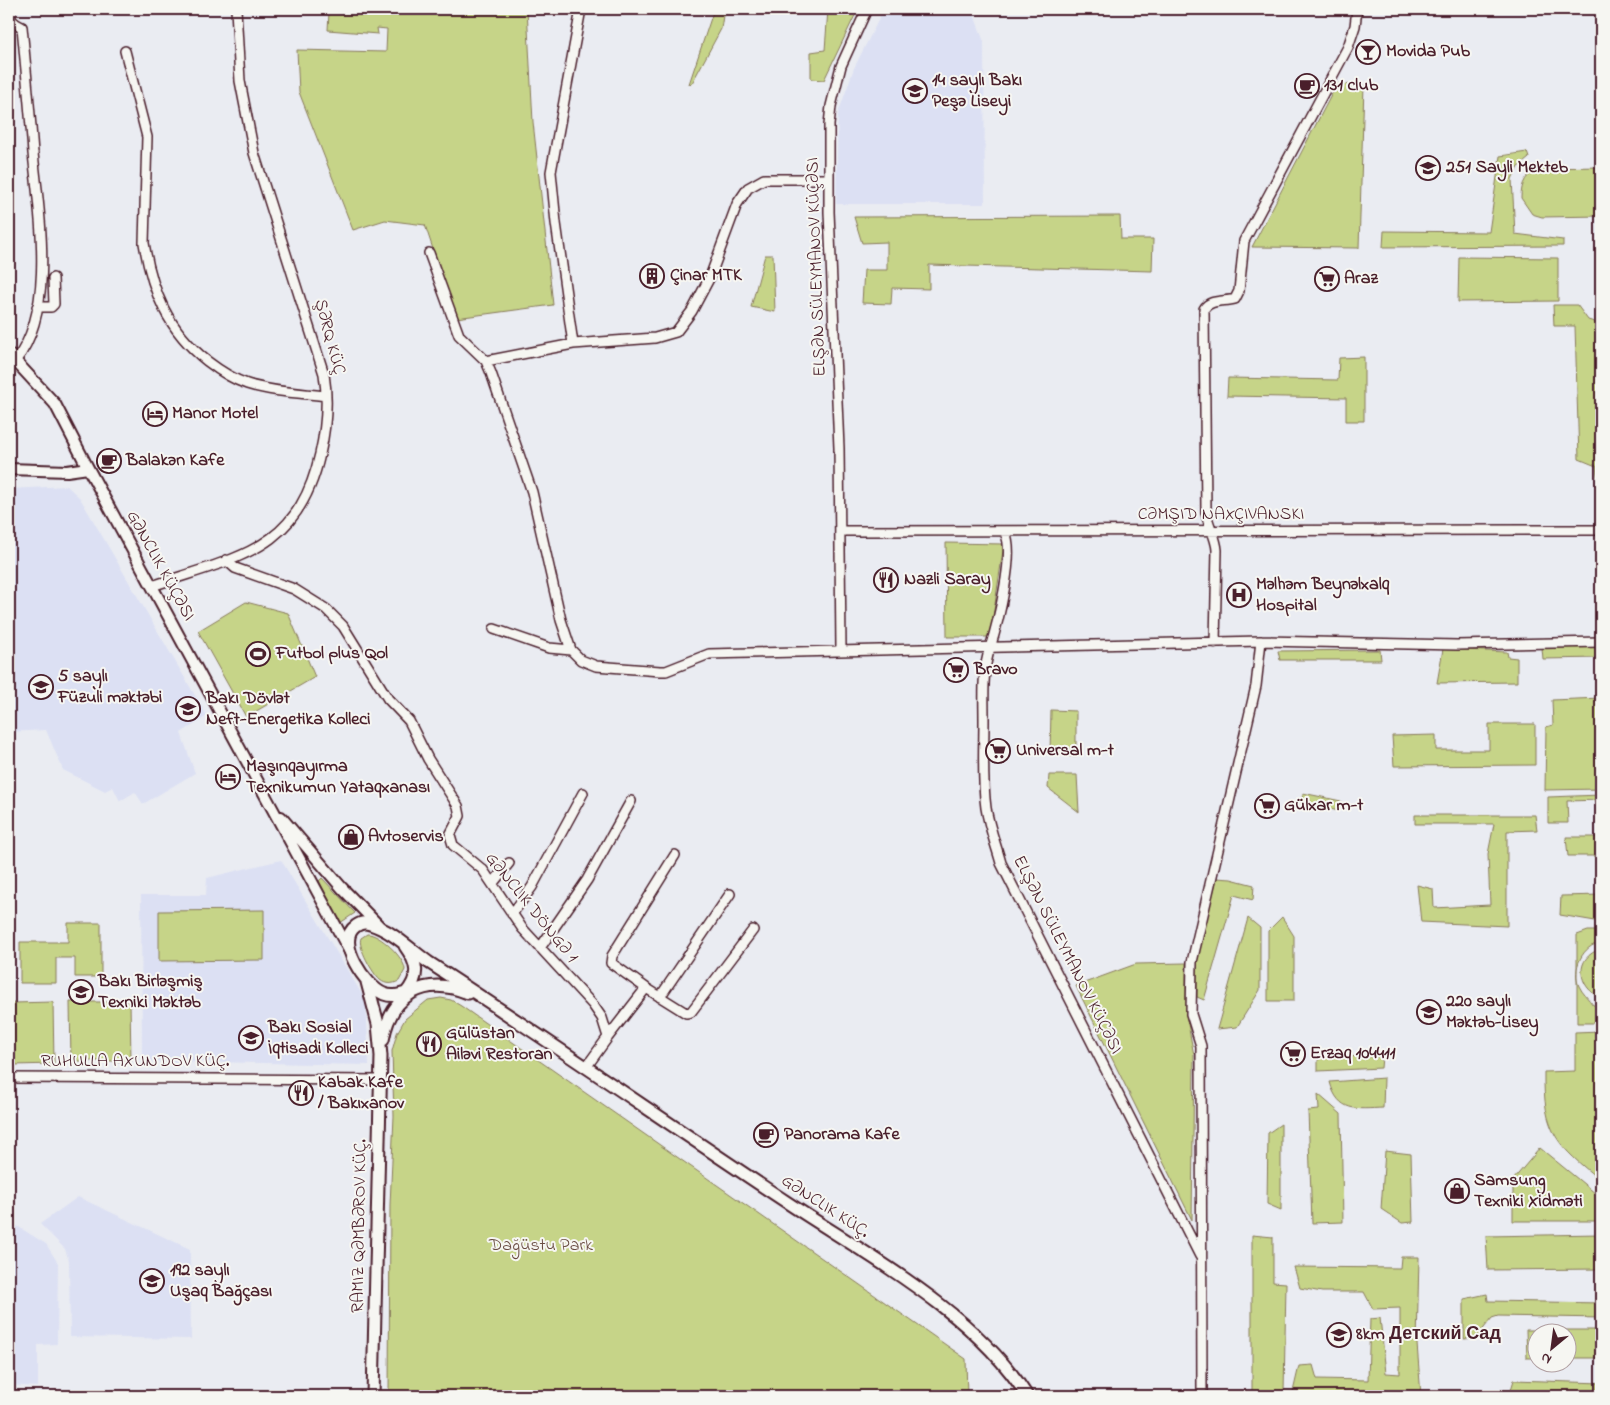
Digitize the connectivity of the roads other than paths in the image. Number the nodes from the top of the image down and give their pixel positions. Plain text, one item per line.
1 (9, 9) edge
2 (236, 9) edge
3 (581, 9) edge
4 (867, 9) edge
5 (1357, 9) edge
6 (125, 51) dead end
7 (828, 179) junction
8 (429, 254) dead end
9 (53, 278) dead end
10 (38, 307) junction
11 (573, 344) junction
12 (12, 357) edge
13 (486, 361) junction
14 (326, 396) junction
15 (88, 468) junction
16 (9, 469) edge
17 (1601, 530) edge
18 (840, 531) junction
19 (1005, 532) junction
20 (1212, 532) junction
21 (226, 560) junction
22 (152, 586) junction
23 (494, 629) dead end
24 (1261, 641) junction
25 (1601, 642) edge
26 (1215, 643) junction
27 (990, 648) junction
28 (571, 650) junction
29 (841, 650) junction
30 (583, 793) dead end
31 (631, 801) dead end
32 (270, 802) junction
33 (675, 855) dead end
34 (509, 863) dead end
35 (493, 883) junction
36 (730, 894) dead end
37 (512, 914) junction
38 (384, 930) junction
39 (753, 930) dead end
40 (405, 946) junction
41 (540, 948) junction
42 (350, 953) junction
43 (366, 978) junction
44 (646, 988) junction
45 (406, 993) junction
46 (660, 997) junction
47 (494, 1005) junction
48 (608, 1037) junction
49 (381, 1056) junction
50 (587, 1066) junction
51 (9, 1078) edge
52 (380, 1080) junction
53 (1200, 1256) junction
54 (373, 1396) edge
55 (1027, 1396) edge
56 (1202, 1396) edge

1 - 10 street
2 - 14 street, ŞƏRQ KÜÇ
3 - 11 street
4 - 7 street, ELŞƏN SÜLEYMANOV KÜÇƏSI
5 - 20 street
6 - 14 street
7 - 11 street
7 - 18 street, ELŞƏN SÜLEYMANOV KÜÇƏSI
8 - 13 street
9 - 10 street
10 - 12 street
11 - 13 street
12 - 15 street, GƏNCLIK KÜÇƏSI
13 - 28 street
14 - 21 street, ŞƏRQ KÜÇ
15 - 16 street
15 - 22 street, GƏNCLIK KÜÇƏSI
17 - 20 street
18 - 19 street
18 - 29 street, ELŞƏN SÜLEYMANOV KÜÇƏSI
19 - 20 street
19 - 27 street, ELŞƏN SÜLEYMANOV KÜÇƏSI
20 - 26 street
21 - 22 street, ŞƏRQ KÜÇ
21 - 35 street, GƏNCLIK DÖNGƏ 1
22 - 32 street, GƏNCLIK KÜÇƏSI
23 - 28 street
24 - 25 street
24 - 26 street
24 - 53 street, ELŞƏN SÜLEYMANOV KÜÇƏSI
26 - 27 street
27 - 29 street
27 - 53 street, ELŞƏN SÜLEYMANOV KÜÇƏSI
28 - 29 street
30 - 37 street
31 - 41 street
32 - 38 street
32 - 42 street
33 - 44 street
34 - 35 street
35 - 37 street, GƏNCLIK DÖNGƏ 1
36 - 46 street
37 - 41 street, GƏNCLIK DÖNGƏ 1
38 - 40 main road
38 - 42 main road
39 - 46 street
40 - 45 main road
40 - 47 main road
41 - 48 street, GƏNCLIK DÖNGƏ 1
42 - 43 main road
43 - 45 main road
43 - 49 main road
44 - 46 street
44 - 48 street
45 - 47 main road
45 - 49 main road
47 - 50 main road, GƏNCLIK KÜÇ.
48 - 50 street
49 - 52 main road, RAMIZ QƏMBƏROV KÜÇ.
50 - 55 main road, GƏNCLIK KÜÇ.
51 - 52 street, RUHULLA AXUNDOV KÜÇ.
52 - 54 main road, RAMIZ QƏMBƏROV KÜÇ.
53 - 56 street, ELŞƏN SÜLEYMANOV KÜÇƏSI

